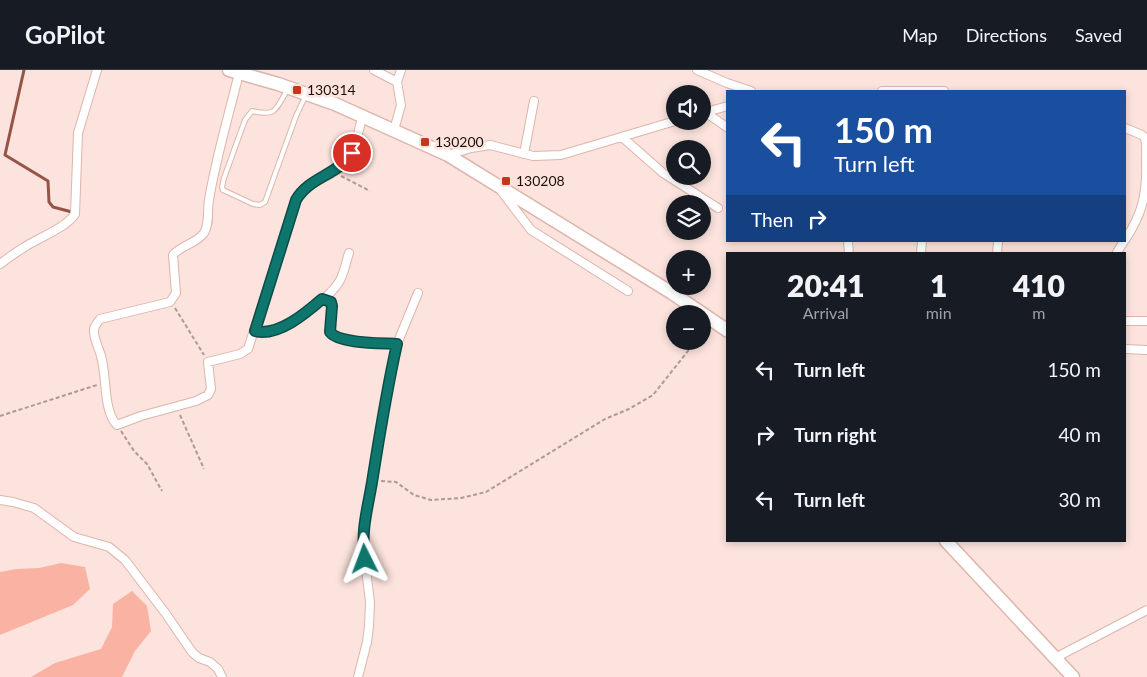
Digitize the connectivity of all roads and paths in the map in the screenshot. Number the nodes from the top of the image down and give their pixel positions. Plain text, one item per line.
1 (97, 70) edge
2 (374, 70) edge
3 (401, 70) edge
4 (698, 70) edge
5 (234, 72) edge
6 (397, 82) junction
7 (289, 87) junction
8 (748, 90) edge
9 (306, 93) junction
10 (534, 101) dead end
11 (726, 107) edge
12 (711, 111) edge
13 (363, 115) junction
14 (711, 117) edge
15 (666, 124) edge
16 (726, 127) edge
17 (1126, 128) edge
18 (394, 130) junction
19 (622, 137) junction
20 (524, 154) junction
21 (448, 155) junction
22 (333, 171) junction
23 (496, 184) junction
24 (370, 191) dead end
25 (718, 208) dead end
26 (1126, 239) edge
27 (349, 253) dead end
28 (0, 264) edge
29 (628, 291) dead end
30 (418, 293) dead end
31 (322, 299) junction
32 (170, 302) junction
33 (1126, 321) edge
34 (1147, 321) edge
35 (726, 330) edge
36 (255, 331) junction
37 (397, 344) junction
38 (1126, 349) edge
39 (689, 350) edge
40 (1147, 350) edge
41 (208, 362) junction
42 (106, 382) junction
43 (176, 406) junction
44 (0, 416) edge
45 (117, 425) junction
46 (204, 469) dead end
47 (373, 480) junction
48 (162, 491) dead end
49 (0, 500) edge
50 (947, 542) edge
51 (1147, 610) edge
52 (1055, 658) junction
53 (222, 677) edge
54 (358, 677) edge
55 (1073, 677) edge

1 - 28 street
2 - 6 street
3 - 6 street
4 - 8 street
5 - 7 main road
5 - 32 street
6 - 18 street
7 - 9 main road
7 - 9 lane
9 - 13 main road
10 - 20 street
11 - 12 street
13 - 18 main road
13 - 22 street
14 - 16 street
15 - 19 street
17 - 26 street
18 - 21 main road
19 - 20 street
19 - 25 street
20 - 21 street
21 - 23 main road
22 - 24 path
22 - 36 street
23 - 29 street
23 - 35 main road
27 - 31 street
30 - 37 street
31 - 36 street
31 - 37 street
32 - 41 path
32 - 42 street
33 - 34 street
36 - 41 street
37 - 47 street
38 - 40 street
39 - 47 path
41 - 43 street
42 - 44 path
42 - 45 street
43 - 45 street
43 - 46 path
45 - 48 path
47 - 54 street
49 - 53 street
50 - 52 main road
51 - 52 street
52 - 55 main road

